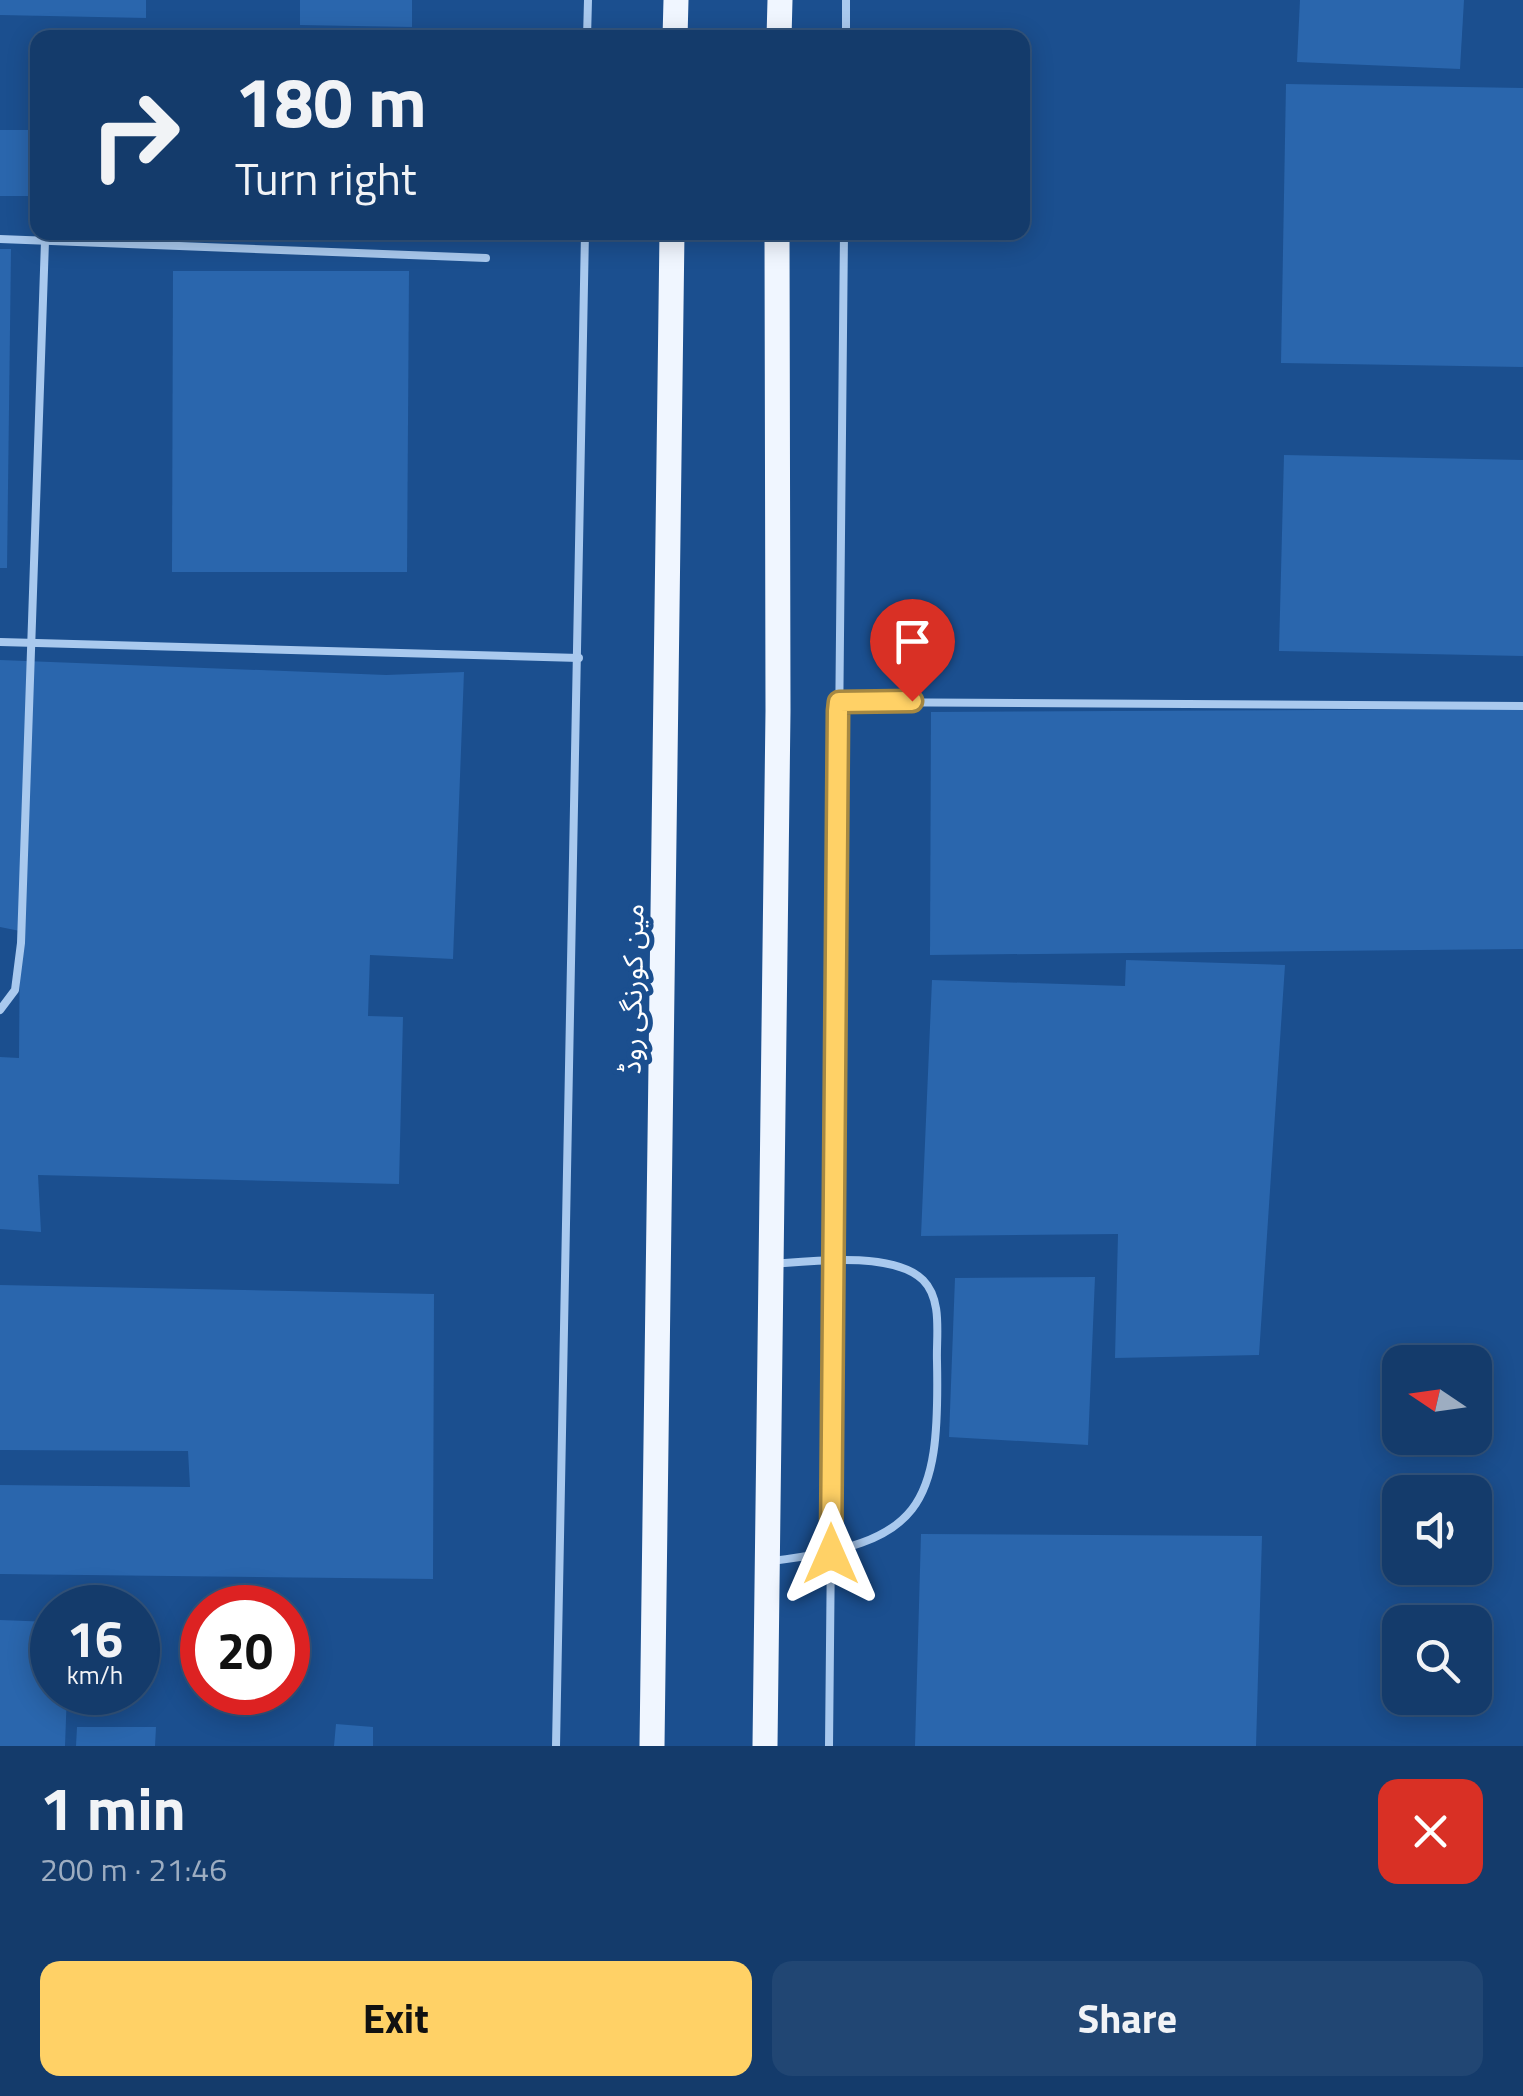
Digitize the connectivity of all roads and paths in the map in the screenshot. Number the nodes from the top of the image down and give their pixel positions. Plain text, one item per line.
1 (588, 0) edge
2 (676, 0) edge
3 (780, 0) edge
4 (846, 0) edge
5 (587, 30) edge
6 (675, 30) edge
7 (779, 30) edge
8 (846, 30) edge
9 (0, 239) edge
10 (585, 240) edge
11 (672, 240) edge
12 (777, 240) edge
13 (844, 240) edge
14 (44, 241) junction
15 (486, 258) dead end
16 (0, 642) edge
17 (34, 644) junction
18 (579, 658) junction
19 (839, 702) junction
20 (1523, 706) edge
21 (0, 1010) edge
22 (834, 1259) junction
23 (772, 1264) junction
24 (831, 1554) junction
25 (768, 1562) junction
26 (556, 1746) edge
27 (652, 1746) edge
28 (765, 1746) edge
29 (829, 1746) edge

1 - 5 lane
2 - 6 main road
3 - 7 main road
4 - 8 lane
9 - 14 lane
10 - 18 lane
11 - 27 main road, مین کورنگی روڈ
12 - 23 main road
13 - 19 lane
14 - 15 lane
14 - 17 lane
16 - 17 lane
17 - 18 lane
17 - 21 lane
18 - 26 lane
19 - 20 lane
19 - 22 lane
22 - 23 lane
22 - 24 lane
22 - 24 lane
23 - 25 main road
24 - 25 lane
24 - 29 lane
25 - 28 main road

